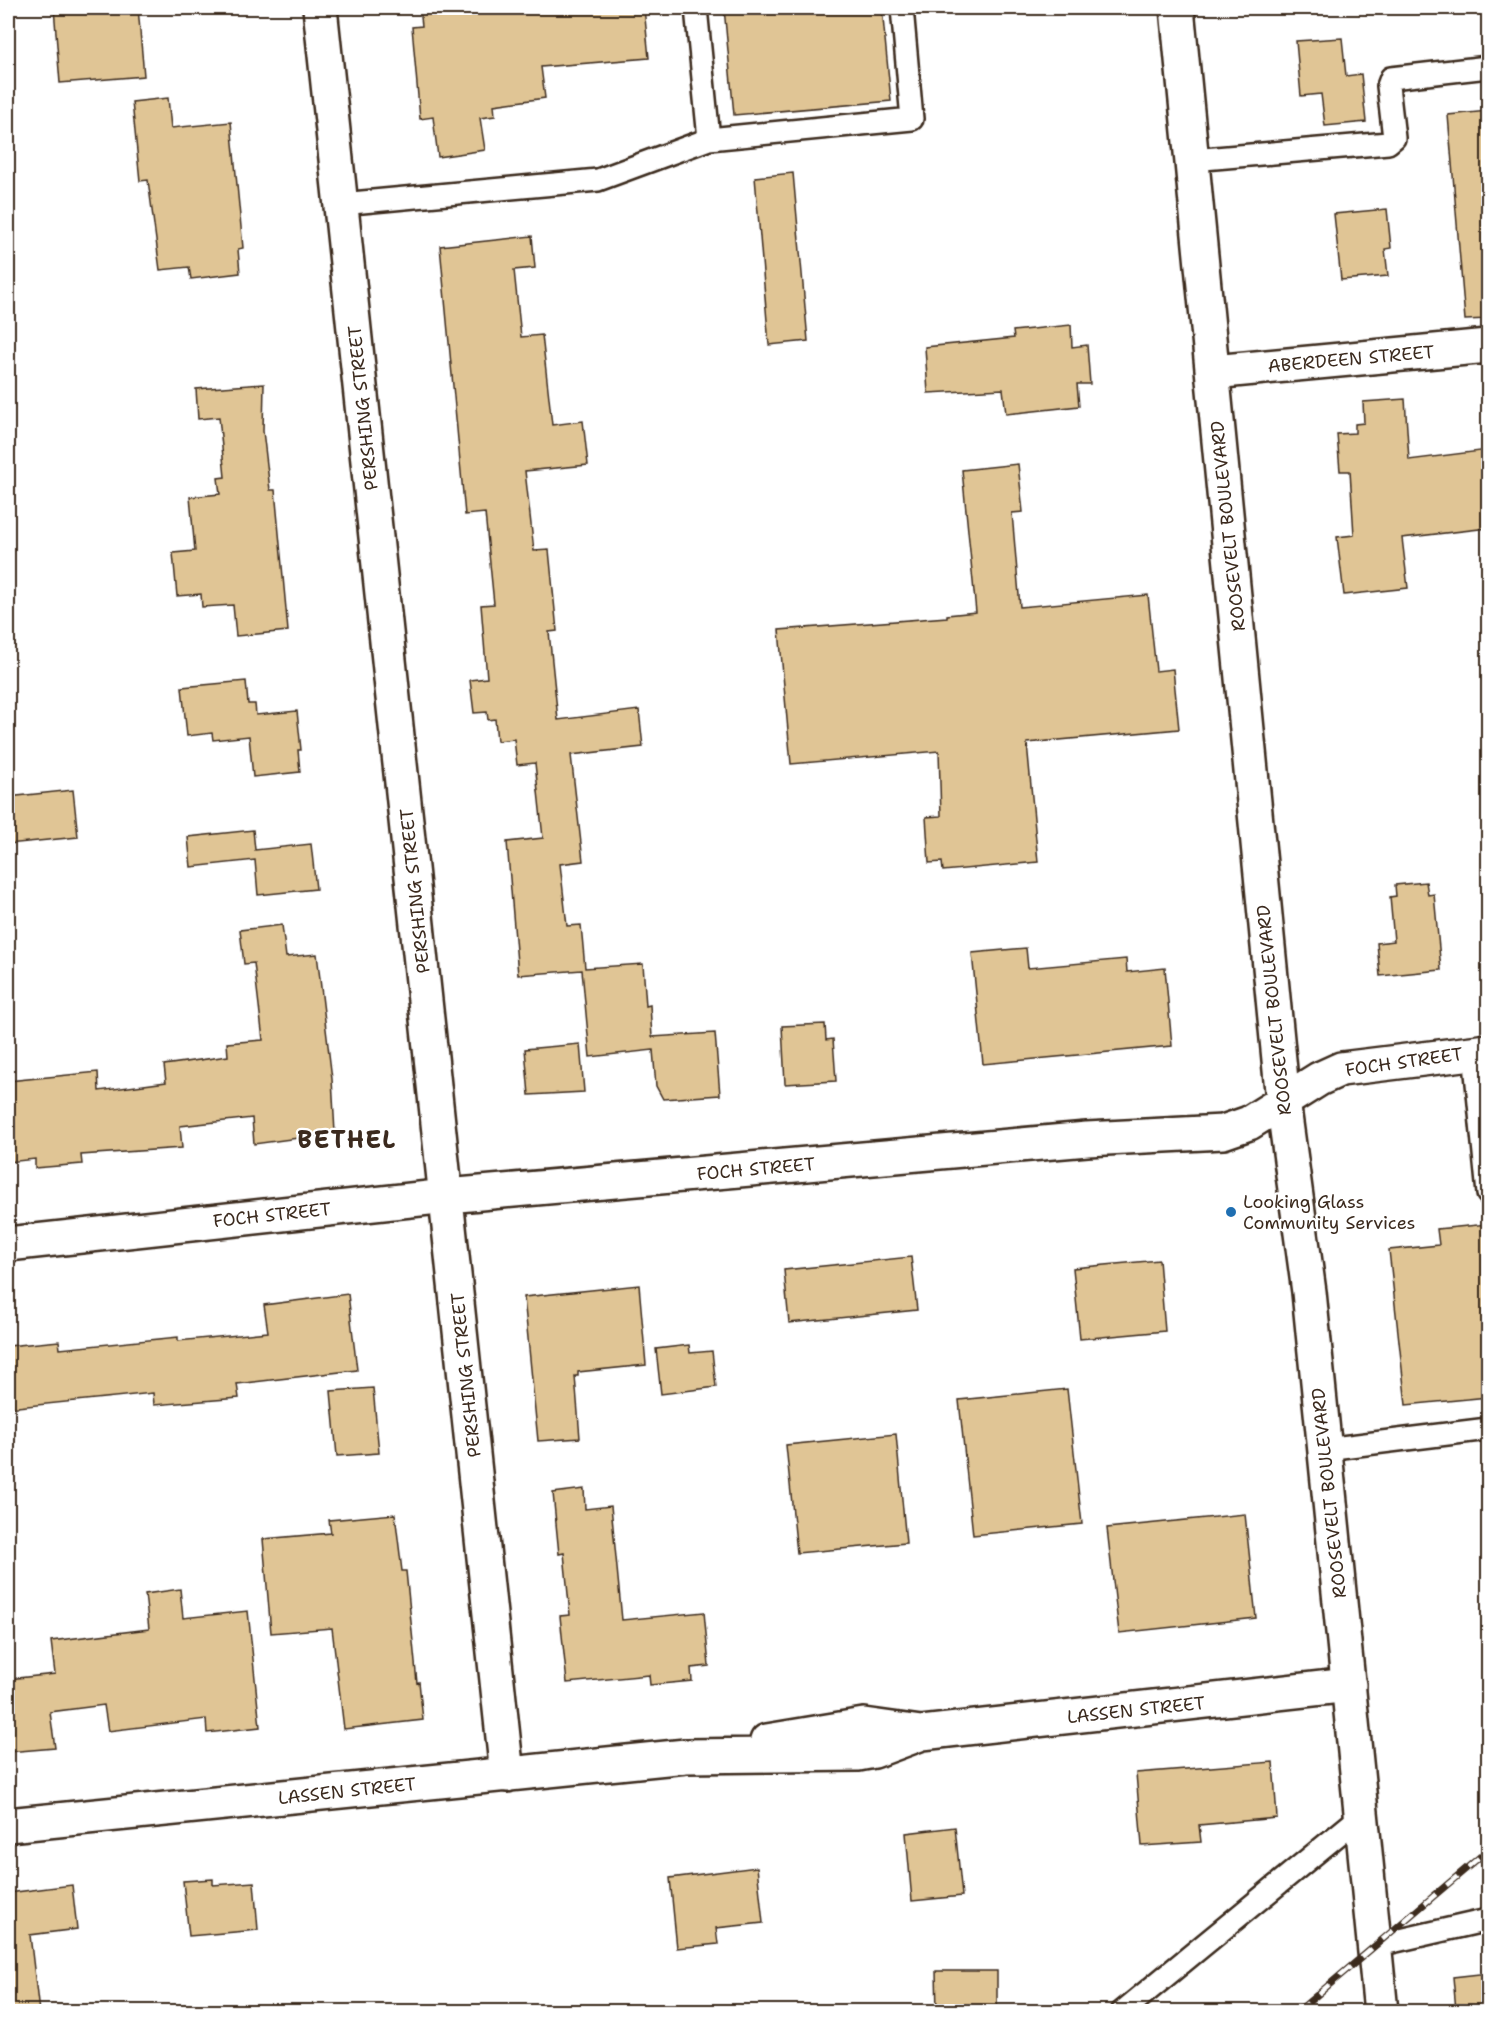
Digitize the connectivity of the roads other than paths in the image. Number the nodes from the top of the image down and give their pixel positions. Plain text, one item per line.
1 (320, 8) edge
2 (696, 8) edge
3 (902, 8) edge
4 (1177, 8) edge
5 (1488, 67) edge
6 (710, 139) junction
7 (1192, 160) junction
8 (341, 204) junction
9 (1488, 346) edge
10 (1213, 372) junction
11 (1481, 1052) edge
12 (1283, 1101) junction
13 (1485, 1131) edge
14 (1488, 1194) edge
15 (447, 1196) junction
16 (8, 1244) edge
17 (1488, 1430) edge
18 (1324, 1449) junction
19 (1349, 1685) junction
20 (507, 1775) junction
21 (1361, 1816) junction
22 (8, 1825) edge
23 (1488, 1920) edge
24 (1374, 1946) junction
25 (1122, 2012) edge
26 (1381, 2012) edge

1 - 8 street, PERSHING STREET
2 - 6 lane
3 - 6 lane
4 - 7 street, ROOSEVELT BOULEVARD
5 - 7 lane
6 - 8 lane
7 - 10 street, ROOSEVELT BOULEVARD
8 - 15 street, PERSHING STREET
9 - 10 street, ABERDEEN STREET
10 - 12 street, ROOSEVELT BOULEVARD
11 - 12 street, FOCH STREET
11 - 13 lane
12 - 15 street, FOCH STREET
12 - 18 street, ROOSEVELT BOULEVARD
13 - 14 lane
15 - 16 street, FOCH STREET
15 - 20 street, PERSHING STREET
17 - 18 lane
18 - 19 street, ROOSEVELT BOULEVARD
19 - 20 street, LASSEN STREET
19 - 21 street, ROOSEVELT BOULEVARD
20 - 22 street, LASSEN STREET
21 - 24 street, ROOSEVELT BOULEVARD
21 - 25 lane
23 - 24 lane
24 - 26 street, ROOSEVELT BOULEVARD

